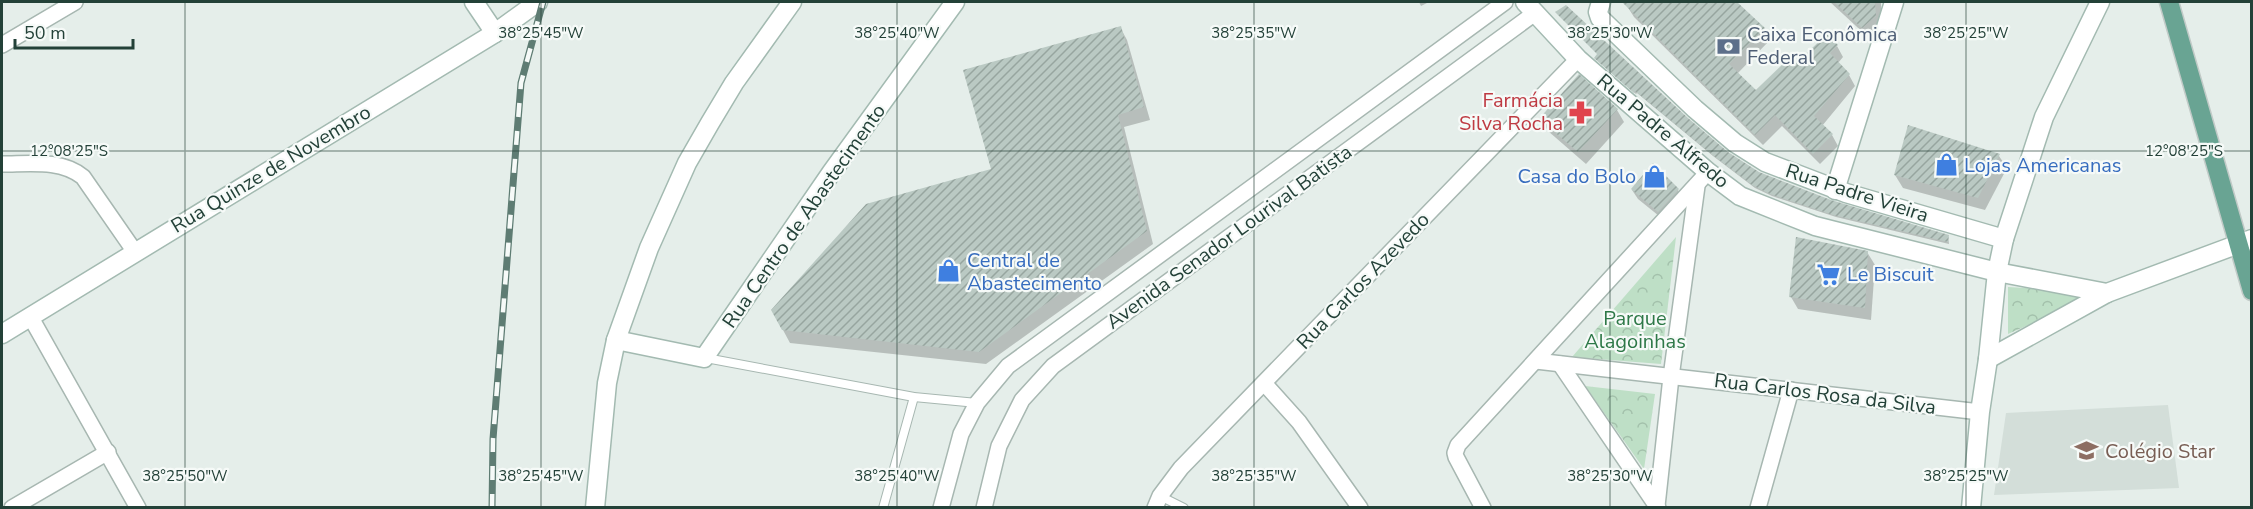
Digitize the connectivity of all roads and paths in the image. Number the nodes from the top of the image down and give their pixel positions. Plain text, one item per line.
1 (474, 2) edge
2 (538, 2) edge
3 (792, 2) edge
4 (955, 2) edge
5 (1504, 2) edge
6 (1601, 2) edge
7 (1894, 2) edge
8 (2100, 2) edge
9 (2169, 2) edge
10 (69, 3) edge
11 (1530, 7) edge
12 (495, 33) junction
13 (2, 45) edge
14 (1578, 59) junction
15 (2, 164) edge
16 (1702, 179) junction
17 (1836, 190) junction
18 (2004, 239) junction
19 (2245, 241) edge
20 (135, 252) junction
21 (1997, 272) junction
22 (2252, 291) edge
23 (2107, 293) junction
24 (30, 316) junction
25 (2, 334) edge
26 (616, 340) junction
27 (704, 358) junction
28 (1988, 359) junction
29 (1536, 361) junction
30 (1560, 364) junction
31 (1671, 377) junction
32 (1264, 383) junction
33 (1791, 390) junction
34 (914, 397) junction
35 (977, 403) junction
36 (1980, 412) junction
37 (108, 452) junction
38 (1157, 502) edge
39 (600, 506) edge
40 (12, 507) edge
41 (138, 507) edge
42 (884, 507) edge
43 (941, 507) edge
44 (984, 507) edge
45 (1184, 507) edge
46 (1360, 507) edge
47 (1483, 507) edge
48 (1658, 507) edge
49 (1758, 507) edge
50 (1971, 507) edge

1 - 12 street
2 - 12 street, Rua Quinze de Novembro
3 - 26 street
4 - 27 street, Rua Centro de Abastecimento
5 - 35 street, Avenida Senador Lourival Batista
6 - 17 street, Rua Padre Vieira
7 - 17 street
8 - 18 street
9 - 19 main road
10 - 13 street
11 - 14 street, Rua Padre Alfredo
11 - 44 street, Avenida Senador Lourival Batista
12 - 20 street, Rua Quinze de Novembro
14 - 16 street, Rua Padre Alfredo
14 - 32 street, Rua Carlos Azevedo
15 - 20 street
16 - 21 street, Rua Padre Alfredo
16 - 29 street
16 - 31 street
17 - 18 street, Rua Padre Vieira
18 - 21 street
19 - 22 main road
19 - 23 street
20 - 24 street, Rua Quinze de Novembro
21 - 23 street, Rua Padre Alfredo
21 - 28 street
23 - 28 street
24 - 25 street, Rua Quinze de Novembro
24 - 37 street
26 - 27 street
26 - 39 street
27 - 34 lane
28 - 36 street
29 - 30 street, Rua Carlos Rosa da Silva
29 - 47 street
30 - 31 street, Rua Carlos Rosa da Silva
30 - 48 street
31 - 33 street, Rua Carlos Rosa da Silva
31 - 48 street
32 - 38 street, Rua Carlos Azevedo
32 - 46 street
33 - 36 street, Rua Carlos Rosa da Silva
33 - 49 street
34 - 35 lane
34 - 42 lane
35 - 43 street, Avenida Senador Lourival Batista
36 - 50 street
37 - 40 street
37 - 41 street
38 - 45 lane

